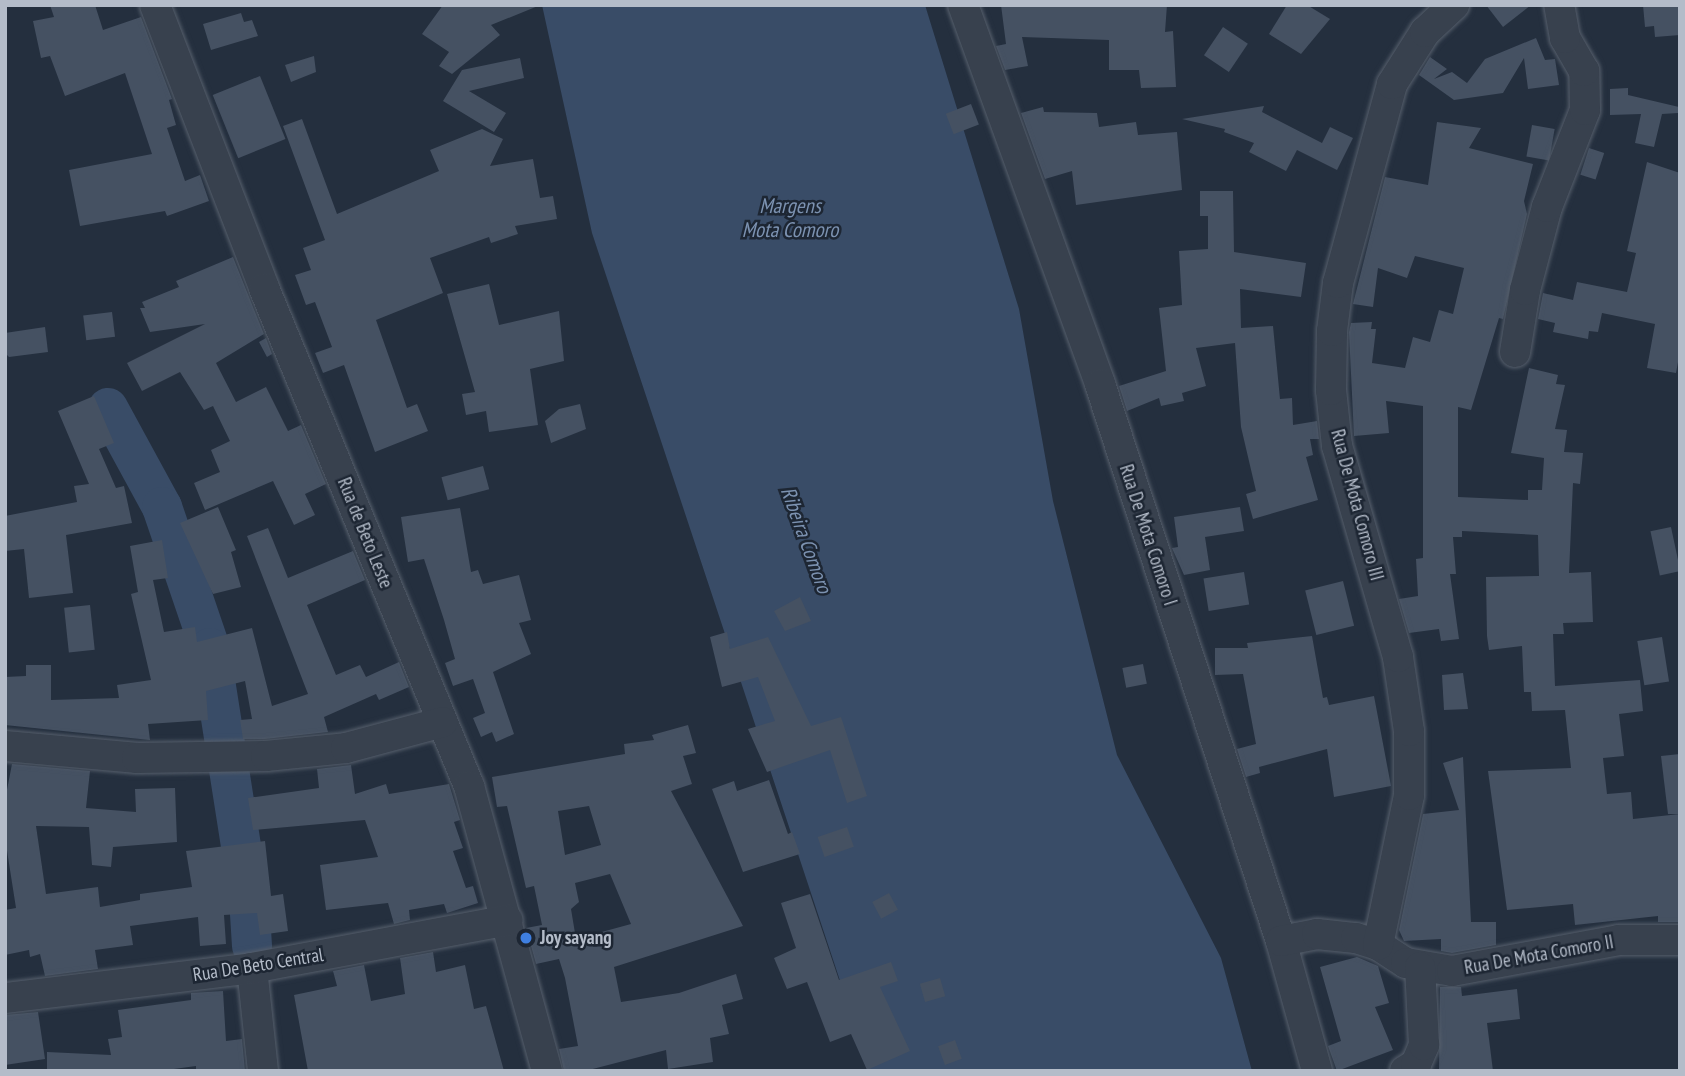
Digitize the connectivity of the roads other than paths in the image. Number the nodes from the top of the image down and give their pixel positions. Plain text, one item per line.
1 (155, 5) edge
2 (963, 5) edge
3 (1454, 5) edge
4 (1559, 5) edge
5 (1515, 352) dead end
6 (443, 722) junction
7 (5, 746) edge
8 (508, 920) junction
9 (1281, 940) junction
10 (1680, 940) edge
11 (1378, 945) junction
12 (1420, 967) junction
13 (252, 968) junction
14 (5, 998) edge
15 (262, 1071) edge
16 (547, 1071) edge
17 (1317, 1071) edge
18 (1405, 1071) edge

1 - 6 street, Rua de Beto Leste
2 - 9 street, Rua De Mota Comoro I
3 - 11 street, Rua De Mota Comoro III
4 - 5 street
6 - 7 street
6 - 8 street, Rua de Beto Leste
8 - 13 street, Rua De Beto Central
8 - 16 street, Rua de Beto Leste
9 - 11 street, Rua De Mota Comoro II
9 - 17 street, Rua De Mota Comoro I
10 - 12 street, Rua De Mota Comoro II
11 - 12 street, Rua De Mota Comoro II
12 - 18 street
13 - 14 street, Rua De Beto Central
13 - 15 street

